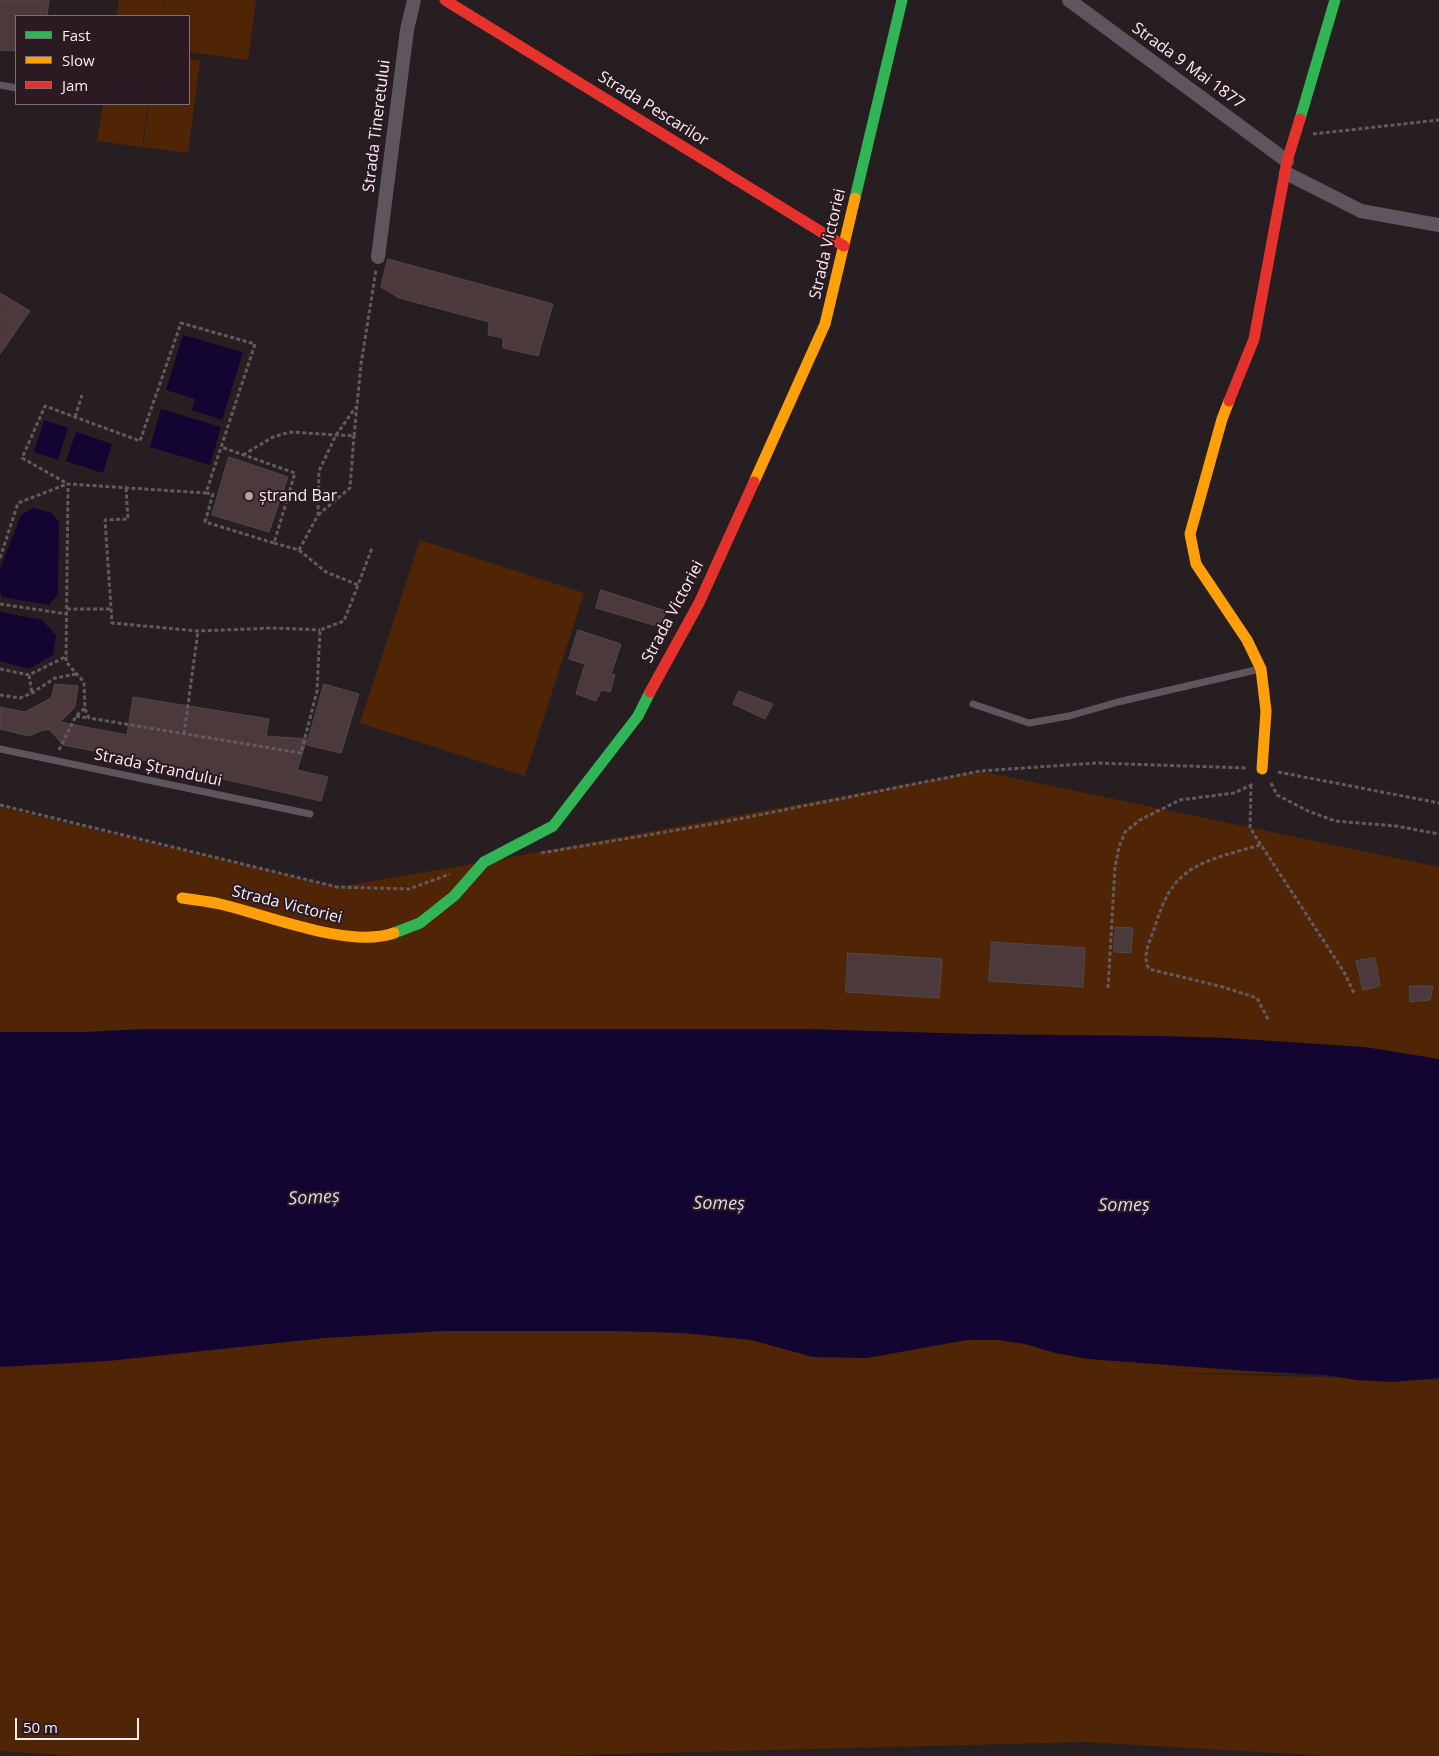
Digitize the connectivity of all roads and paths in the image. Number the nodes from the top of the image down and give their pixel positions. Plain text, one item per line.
1 (414, 0) edge
2 (445, 0) edge
3 (902, 0) edge
4 (1068, 0) edge
5 (1335, 0) edge
6 (0, 84) edge
7 (15, 88) edge
8 (1439, 120) edge
9 (1294, 136) junction
10 (1286, 167) junction
11 (1439, 225) edge
12 (844, 246) junction
13 (378, 257) joint
14 (82, 395) dead end
15 (357, 405) junction
16 (75, 417) junction
17 (336, 435) junction
18 (354, 436) junction
19 (221, 447) junction
20 (243, 455) junction
21 (68, 484) junction
22 (126, 488) junction
23 (206, 493) junction
24 (318, 493) junction
25 (338, 497) junction
26 (318, 515) junction
27 (274, 543) junction
28 (372, 548) dead end
29 (299, 550) junction
30 (0, 558) edge
31 (358, 585) junction
32 (0, 604) edge
33 (67, 609) junction
34 (110, 609) junction
35 (67, 614) junction
36 (320, 630) junction
37 (198, 631) junction
38 (67, 656) junction
39 (0, 669) edge
40 (1261, 669) junction
41 (77, 674) junction
42 (29, 675) junction
43 (32, 693) junction
44 (0, 695) edge
45 (973, 704) dead end
46 (85, 708) junction
47 (76, 716) junction
48 (89, 718) junction
49 (184, 734) junction
50 (0, 749) edge
51 (55, 760) junction
52 (1262, 769) junction
53 (1251, 786) junction
54 (1439, 802) edge
55 (0, 805) edge
56 (310, 814) dead end
57 (1439, 834) edge
58 (1260, 845) junction
59 (533, 854) dead end
60 (456, 872) dead end
61 (182, 898) dead end
62 (1108, 988) dead end
63 (1355, 995) dead end
64 (1269, 1021) dead end

1 - 13 street, Strada Tineretului
2 - 12 street, Strada Pescarilor
3 - 12 street, Strada Victoriei
4 - 10 street, Strada 9 Mai 1877
5 - 9 street
6 - 7 lane
8 - 9 path
9 - 10 street
10 - 11 street, Strada 9 Mai 1877
10 - 40 street
12 - 61 street, Strada Victoriei
13 - 15 path
14 - 16 path
15 - 17 path
15 - 18 path
16 - 19 path
16 - 21 path
17 - 18 path
17 - 20 path
17 - 24 path
18 - 25 path
19 - 20 path
19 - 23 path
20 - 27 path
21 - 22 path
21 - 30 path
21 - 33 path
22 - 23 path
22 - 34 path
23 - 27 path
24 - 25 path
24 - 26 path
25 - 26 path
26 - 29 path
27 - 29 path
28 - 31 path
29 - 31 path
31 - 36 path
32 - 35 path
33 - 34 path
33 - 35 path
34 - 37 path
35 - 38 path
36 - 37 path
36 - 49 path
37 - 49 path
38 - 41 path
38 - 42 path
39 - 42 path
40 - 45 lane
40 - 52 street
41 - 43 path
41 - 46 path
42 - 43 path
43 - 44 path
46 - 47 path
46 - 48 path
47 - 48 path
47 - 51 path
48 - 49 path
50 - 51 lane, Strada Ștrandului
51 - 56 lane, Strada Ștrandului
52 - 53 path
52 - 54 path
52 - 57 path
52 - 59 path
53 - 58 path
53 - 62 path
55 - 60 path
58 - 63 path
58 - 64 path

